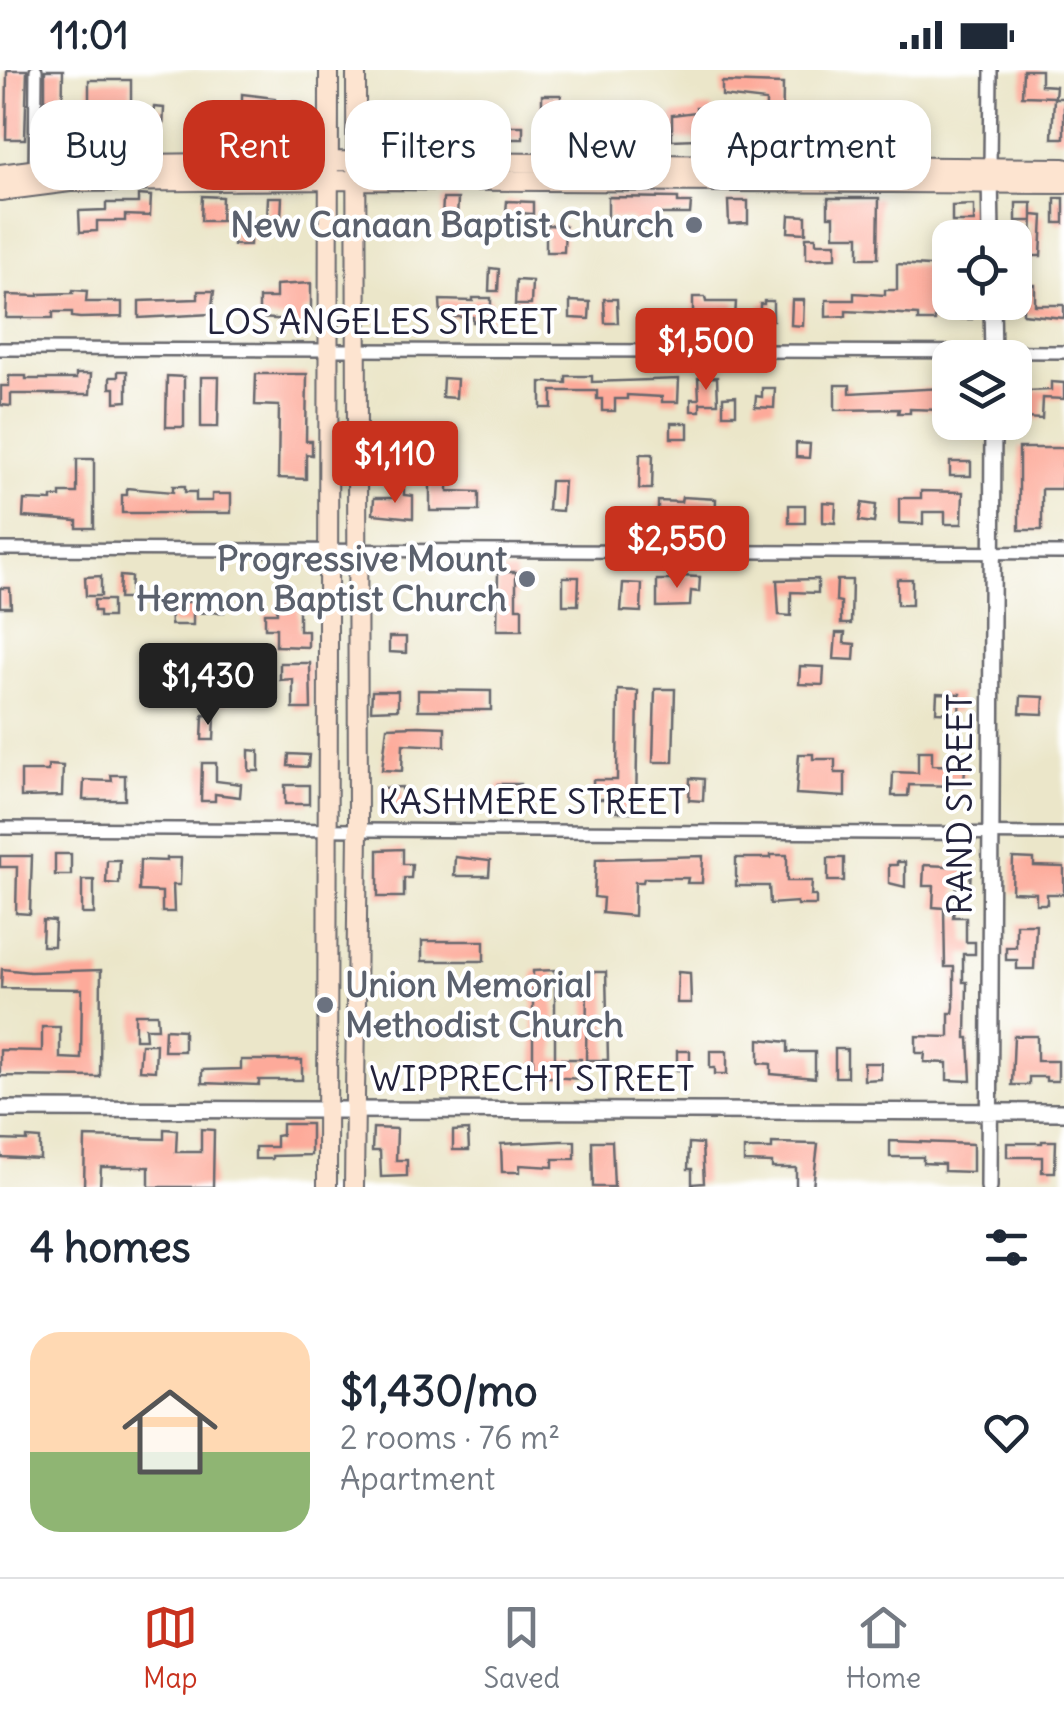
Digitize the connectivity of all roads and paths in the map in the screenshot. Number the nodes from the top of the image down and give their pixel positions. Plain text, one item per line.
1 (36, 70) edge
2 (329, 70) edge
3 (356, 70) edge
4 (991, 70) edge
5 (36, 100) edge
6 (355, 100) edge
7 (1064, 168) edge
8 (345, 170) edge
9 (327, 171) junction
10 (511, 171) edge
11 (0, 174) edge
12 (163, 174) edge
13 (30, 176) edge
14 (991, 176) junction
15 (30, 178) edge
16 (1064, 184) edge
17 (354, 190) edge
18 (0, 191) edge
19 (991, 220) edge
20 (328, 348) junction
21 (356, 348) junction
22 (0, 349) edge
23 (1064, 352) edge
24 (1032, 353) edge
25 (932, 354) edge
26 (993, 440) edge
27 (0, 549) edge
28 (327, 550) junction
29 (355, 550) junction
30 (991, 552) junction
31 (1064, 553) edge
32 (326, 686) junction
33 (356, 686) junction
34 (0, 828) edge
35 (327, 828) junction
36 (358, 828) junction
37 (990, 833) junction
38 (1064, 834) edge
39 (327, 967) junction
40 (356, 968) junction
41 (326, 1108) junction
42 (355, 1108) junction
43 (0, 1109) edge
44 (989, 1112) junction
45 (1064, 1112) edge
46 (326, 1187) edge
47 (354, 1187) edge
48 (989, 1187) edge

1 - 5 street
2 - 9 main road
3 - 6 main road
4 - 14 street
7 - 14 main road
8 - 9 main road
9 - 12 main road
9 - 20 main road
10 - 14 main road
11 - 13 main road
14 - 16 main road
14 - 19 street
15 - 18 main road
17 - 21 main road
20 - 21 street, LOS ANGELES STREET
20 - 22 street, LOS ANGELES STREET
20 - 28 main road
21 - 25 street, LOS ANGELES STREET
21 - 29 main road
23 - 24 street, LOS ANGELES STREET
26 - 30 street, RAND STREET
27 - 28 street
28 - 29 street
28 - 32 main road
29 - 30 street
29 - 33 main road
30 - 31 street
30 - 37 street, RAND STREET
32 - 33 main road
32 - 35 main road
33 - 36 main road
34 - 35 street, KASHMERE STREET
35 - 36 street, KASHMERE STREET
35 - 39 main road
36 - 37 street, KASHMERE STREET
36 - 40 main road
37 - 38 street, KASHMERE STREET
37 - 44 street, RAND STREET
39 - 40 main road
39 - 41 main road
40 - 42 main road
41 - 42 street, WIPPRECHT STREET
41 - 43 street, WIPPRECHT STREET
41 - 46 main road
42 - 44 street, WIPPRECHT STREET
42 - 47 main road
44 - 45 street, WIPPRECHT STREET
44 - 48 street, RAND STREET

